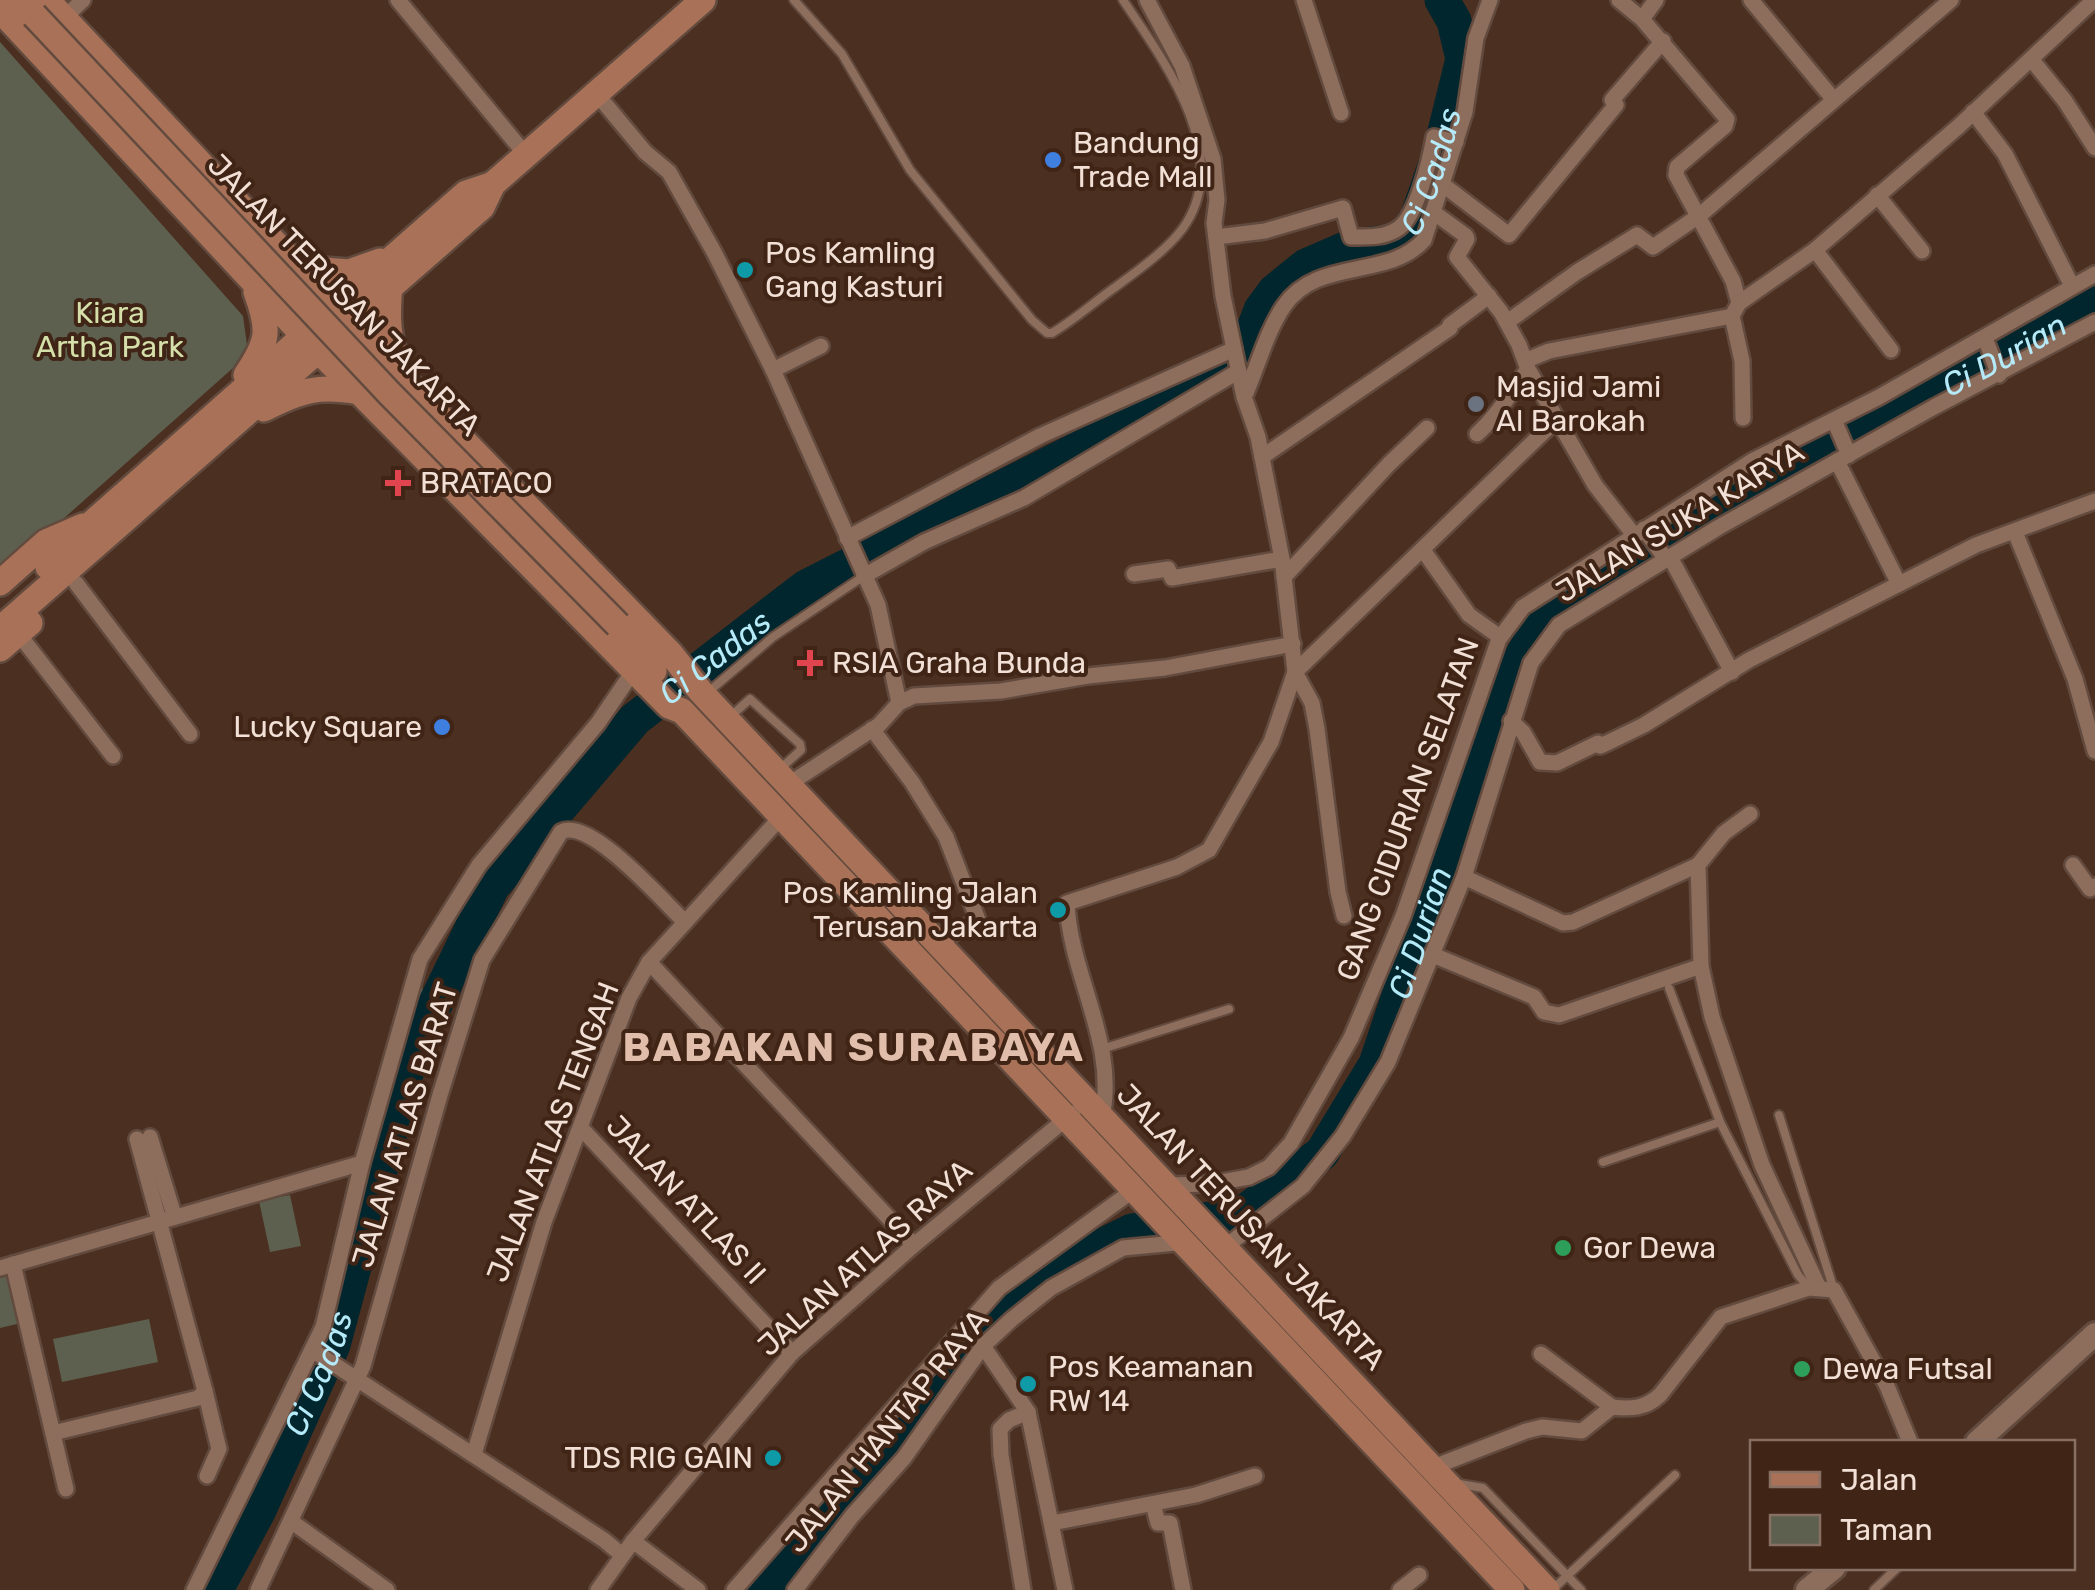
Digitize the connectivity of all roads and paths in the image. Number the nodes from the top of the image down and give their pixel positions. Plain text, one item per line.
1 (398, 0) edge
2 (702, 0) edge
3 (794, 0) edge
4 (1123, 0) edge
5 (1147, 0) edge
6 (1304, 0) edge
7 (1490, 0) edge
8 (1619, 0) edge
9 (1656, 0) edge
10 (1750, 0) edge
11 (1951, 0) edge
12 (2094, 0) edge
13 (49, 7) edge
14 (0, 10) edge
15 (1642, 18) junction
16 (1662, 42) junction
17 (2032, 60) junction
18 (596, 93) junction
19 (1834, 100) junction
20 (1973, 112) junction
21 (1341, 113) dead end
22 (1449, 140) junction
23 (2095, 148) edge
24 (526, 155) junction
25 (494, 184) junction
26 (1442, 184) junction
27 (1877, 194) junction
28 (1433, 212) junction
29 (1700, 215) junction
30 (1216, 238) junction
31 (1816, 250) junction
32 (1922, 251) dead end
33 (397, 253) junction
34 (299, 268) junction
35 (2095, 274) edge
36 (251, 280) junction
37 (2069, 280) dead end
38 (390, 286) junction
39 (1489, 296) junction
40 (1735, 310) junction
41 (343, 314) junction
42 (1506, 322) junction
43 (2095, 322) edge
44 (311, 343) junction
45 (1987, 343) junction
46 (821, 346) dead end
47 (1891, 350) dead end
48 (1236, 359) junction
49 (386, 362) junction
50 (1527, 365) junction
51 (773, 370) junction
52 (1998, 372) junction
53 (354, 387) junction
54 (410, 387) junction
55 (1246, 393) dead end
56 (230, 415) junction
57 (1742, 418) dead end
58 (1558, 419) junction
59 (1835, 422) junction
60 (1427, 428) dead end
61 (1477, 434) dead end
62 (1844, 455) junction
63 (1262, 457) junction
64 (2095, 501) edge
65 (100, 530) junction
66 (1641, 532) junction
67 (2015, 532) junction
68 (848, 539) junction
69 (1423, 550) junction
70 (1666, 558) junction
71 (1286, 571) junction
72 (863, 573) junction
73 (1134, 574) dead end
74 (0, 583) edge
75 (76, 583) junction
76 (1899, 584) junction
77 (0, 609) edge
78 (6, 637) edge
79 (1500, 637) junction
80 (1293, 644) junction
81 (654, 668) junction
82 (1297, 670) junction
83 (1732, 672) junction
84 (688, 695) junction
85 (899, 703) junction
86 (1511, 721) junction
87 (872, 729) junction
88 (190, 734) dead end
89 (2095, 750) edge
90 (112, 756) dead end
91 (783, 778) junction
92 (1750, 814) dead end
93 (782, 817) junction
94 (1698, 865) junction
95 (2073, 865) dead end
96 (1464, 877) junction
97 (2095, 886) edge
98 (1344, 916) dead end
99 (684, 922) junction
100 (938, 942) junction
101 (1433, 956) junction
102 (649, 962) junction
103 (1700, 966) junction
104 (1669, 988) dead end
105 (1229, 1010) dead end
106 (1102, 1049) junction
107 (1105, 1080) junction
108 (1094, 1108) junction
109 (1780, 1115) dead end
110 (1067, 1119) junction
111 (1720, 1122) junction
112 (581, 1128) junction
113 (143, 1138) dead end
114 (1603, 1162) dead end
115 (362, 1163) junction
116 (1137, 1191) junction
117 (1180, 1211) junction
118 (166, 1218) junction
119 (1220, 1243) junction
120 (914, 1245) junction
121 (7, 1266) edge
122 (1821, 1289) junction
123 (2095, 1334) edge
124 (983, 1346) junction
125 (792, 1353) junction
126 (318, 1354) junction
127 (1541, 1354) dead end
128 (353, 1379) junction
129 (205, 1391) junction
130 (1612, 1407) junction
131 (1028, 1412) junction
132 (53, 1433) junction
133 (1909, 1440) edge
134 (1979, 1440) edge
135 (474, 1454) junction
136 (1438, 1475) junction
137 (1675, 1475) dead end
138 (207, 1476) dead end
139 (1255, 1476) dead end
140 (66, 1489) dead end
141 (1153, 1504) junction
142 (292, 1522) junction
143 (1052, 1523) junction
144 (627, 1548) junction
145 (1832, 1570) edge
146 (1895, 1570) edge
147 (1419, 1576) dead end
148 (1555, 1585) edge
149 (194, 1590) edge
150 (258, 1590) edge
151 (387, 1590) edge
152 (598, 1590) edge
153 (698, 1590) edge
154 (734, 1590) edge
155 (795, 1590) edge
156 (1023, 1590) edge
157 (1065, 1590) edge
158 (1183, 1590) edge
159 (1400, 1590) edge
160 (1512, 1590) edge
161 (1581, 1590) edge
162 (1807, 1590) edge
163 (1874, 1590) edge

1 - 24 street
2 - 18 main road
3 - 4 lane
5 - 30 street
6 - 21 street
7 - 22 street
8 - 15 street
9 - 15 street
10 - 19 street
11 - 19 street
12 - 17 street
13 - 34 main road, JALAN TERUSAN JAKARTA
13 - 81 main road, JALAN TERUSAN JAKARTA, bridge
14 - 36 main road, JALAN TERUSAN JAKARTA
15 - 16 street
16 - 26 street
16 - 29 street
17 - 20 street
17 - 23 street
18 - 24 main road
18 - 51 street
19 - 29 street
20 - 27 street
20 - 37 street
22 - 26 street
22 - 30 street
24 - 25 main road
25 - 33 main road
25 - 38 main road
26 - 28 street
27 - 31 street
27 - 32 street
28 - 39 street
28 - 55 street
29 - 40 street
29 - 42 street
30 - 48 street
31 - 40 street
31 - 47 street
33 - 34 main road
33 - 41 main road
34 - 36 main road
34 - 41 main road, JALAN TERUSAN JAKARTA
35 - 45 street, GANG CIDURIAN SELATAN
36 - 44 main road, JALAN TERUSAN JAKARTA
36 - 56 main road
38 - 41 main road
38 - 54 main road
39 - 42 street
39 - 63 street
40 - 50 street
40 - 57 street
41 - 44 main road
41 - 49 main road, JALAN TERUSAN JAKARTA
42 - 50 street
43 - 52 street, JALAN SUKA KARYA
44 - 53 main road, JALAN TERUSAN JAKARTA
44 - 56 main road
45 - 52 street
45 - 59 street, GANG CIDURIAN SELATAN
46 - 51 street
48 - 63 street
48 - 68 street
48 - 72 street
49 - 53 main road
49 - 54 main road, JALAN TERUSAN JAKARTA
50 - 58 street
50 - 61 street
51 - 68 street
52 - 62 street, JALAN SUKA KARYA
53 - 56 main road
53 - 81 main road, JALAN TERUSAN JAKARTA
54 - 81 main road, JALAN TERUSAN JAKARTA
56 - 65 main road
58 - 66 street
58 - 69 street
59 - 62 street
59 - 66 street, GANG CIDURIAN SELATAN
60 - 71 street
62 - 70 street, JALAN SUKA KARYA
62 - 76 street
63 - 71 street
64 - 67 street
65 - 74 main road
65 - 75 main road
65 - 77 main road
65 - 78 main road
66 - 70 street
66 - 79 street, GANG CIDURIAN SELATAN
67 - 76 street
67 - 89 street
68 - 72 street
69 - 79 street
69 - 82 street
70 - 83 street
70 - 86 street, JALAN SUKA KARYA
71 - 73 street
71 - 80 street
72 - 84 lane
72 - 85 street
75 - 78 main road
75 - 88 street
76 - 83 street
78 - 90 street
79 - 117 street, GANG CIDURIAN SELATAN
80 - 82 street
80 - 85 street
81 - 84 main road, JALAN TERUSAN JAKARTA
81 - 84 main road, JALAN TERUSAN JAKARTA
81 - 115 street
82 - 98 street
82 - 106 street
83 - 86 street
84 - 91 main road, JALAN TERUSAN JAKARTA
84 - 93 main road, JALAN TERUSAN JAKARTA
85 - 87 street
86 - 96 street, JALAN SUKA KARYA
87 - 91 street
87 - 100 street
91 - 100 main road, JALAN TERUSAN JAKARTA
92 - 94 street
93 - 99 street, JALAN ATLAS TENGAH
93 - 110 main road, JALAN TERUSAN JAKARTA
94 - 96 street
94 - 103 street
95 - 97 street
96 - 101 street, JALAN SUKA KARYA
99 - 102 street, JALAN ATLAS TENGAH
99 - 128 street, JALAN ATLAS BARAT
100 - 108 main road, JALAN TERUSAN JAKARTA
101 - 103 street
101 - 119 street, JALAN SUKA KARYA
102 - 112 street, JALAN ATLAS TENGAH
102 - 120 street
103 - 122 street
104 - 111 lane
105 - 106 lane
106 - 107 street
107 - 108 street, JALAN ATLAS RAYA
107 - 108 street
108 - 110 street, JALAN ATLAS RAYA
108 - 117 main road, JALAN TERUSAN JAKARTA
109 - 122 lane
110 - 116 main road, JALAN TERUSAN JAKARTA
110 - 120 street, JALAN ATLAS RAYA
111 - 114 lane
111 - 122 lane
112 - 125 street, JALAN ATLAS II
112 - 135 street, JALAN ATLAS TENGAH
113 - 118 street
115 - 118 street
115 - 126 street
116 - 117 main road, JALAN TERUSAN JAKARTA
116 - 154 street
117 - 119 main road, JALAN TERUSAN JAKARTA
117 - 124 street, JALAN HANTAP RAYA
117 - 160 main road, JALAN TERUSAN JAKARTA
118 - 121 street
118 - 129 street
119 - 136 main road, JALAN TERUSAN JAKARTA
120 - 125 street, JALAN ATLAS RAYA
121 - 132 street
122 - 130 street
122 - 133 street
123 - 134 street
124 - 131 street
124 - 155 street, JALAN HANTAP RAYA
125 - 144 street, JALAN ATLAS RAYA
126 - 128 street
126 - 149 street
127 - 130 street
128 - 135 street
128 - 142 street, JALAN ATLAS BARAT
129 - 132 street
129 - 138 street
130 - 136 street
131 - 143 street
131 - 156 street
132 - 140 street
135 - 144 street
136 - 148 main road, JALAN TERUSAN JAKARTA
137 - 148 lane
139 - 141 street
141 - 143 street
141 - 158 street
142 - 150 street, JALAN ATLAS BARAT
142 - 151 street
143 - 157 street
144 - 152 street, JALAN ATLAS RAYA
144 - 153 street
145 - 162 street
146 - 163 lane
147 - 159 street
148 - 161 lane

